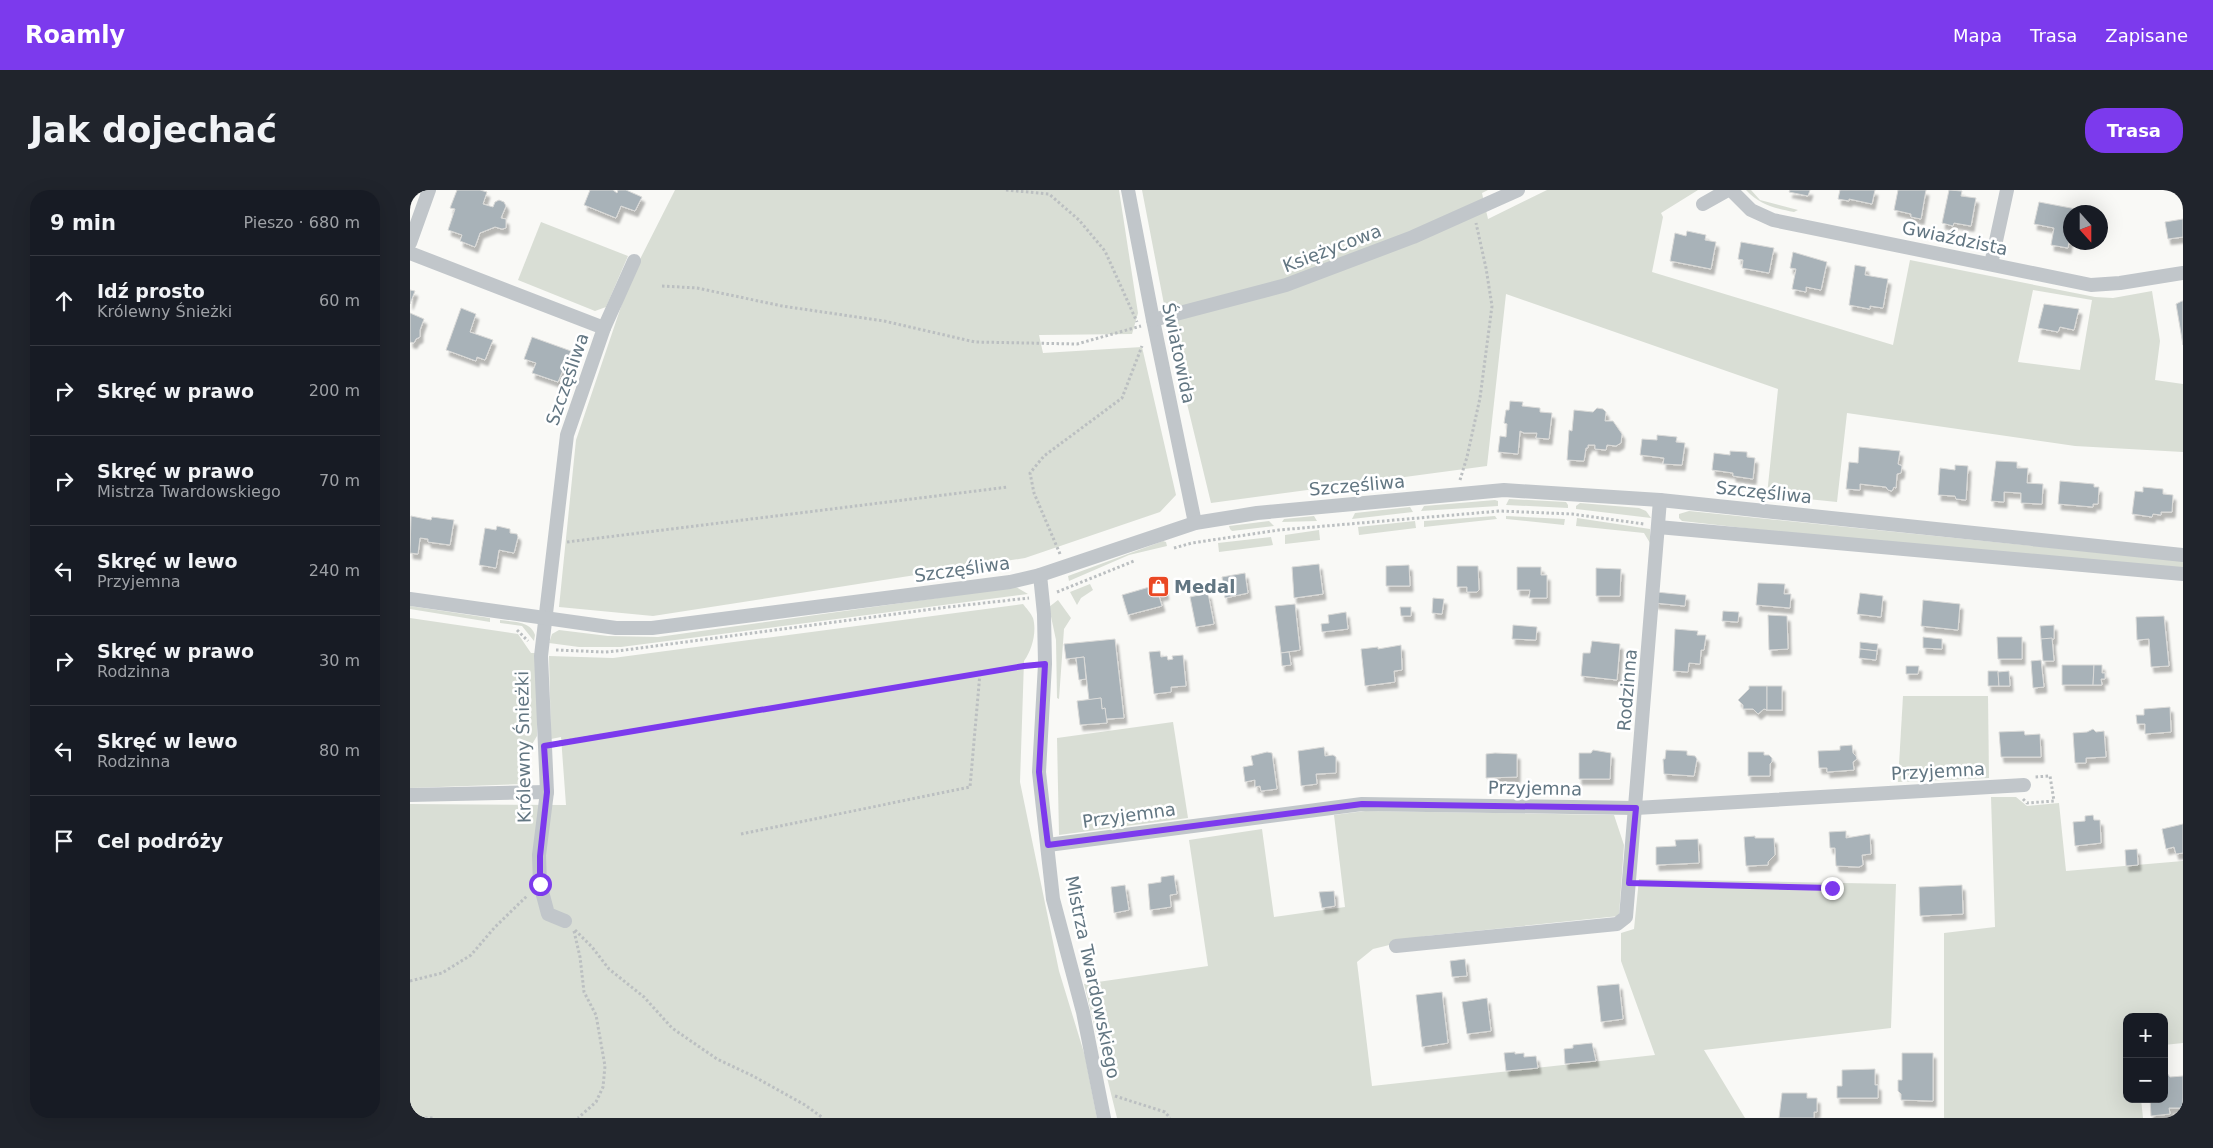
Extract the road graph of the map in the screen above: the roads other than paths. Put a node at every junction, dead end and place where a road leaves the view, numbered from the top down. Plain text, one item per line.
1 (429, 190) edge
2 (1128, 190) edge
3 (1518, 190) edge
4 (1729, 190) edge
5 (2007, 190) edge
6 (1703, 204) dead end
7 (410, 243) edge
8 (410, 253) edge
9 (634, 260) dead end
10 (1991, 264) junction
11 (2183, 273) edge
12 (1152, 320) junction
13 (604, 328) junction
14 (1660, 500) junction
15 (1196, 523) junction
16 (1658, 527) junction
17 (2183, 555) edge
18 (2183, 574) edge
19 (1040, 575) junction
20 (410, 599) edge
21 (545, 619) junction
22 (2025, 787) road end
23 (547, 792) junction
24 (410, 795) edge
25 (1636, 808) junction
26 (1048, 845) junction
27 (570, 926) road end
28 (1396, 946) dead end
29 (1104, 1118) edge

1 - 7 street
2 - 12 street, Światowida
3 - 12 street, Księżycowa
4 - 6 street
4 - 10 street, Gwiaździsta
5 - 10 street
8 - 13 street, Szczęśliwa
9 - 13 street
10 - 11 street, Gwiaździsta
12 - 15 street, Światowida
13 - 21 street, Szczęśliwa
14 - 15 street, Szczęśliwa
14 - 16 street, Rodzinna
14 - 17 street, Szczęśliwa
15 - 19 street, Szczęśliwa
16 - 18 street
16 - 25 street, Rodzinna
19 - 21 street, Szczęśliwa
19 - 26 street, Mistrza Twardowskiego
20 - 21 street, Szczęśliwa
21 - 23 street, Królewny Śnieżki
22 - 25 street, Przyjemna
23 - 24 street
23 - 27 street, Królewny Śnieżki
25 - 26 street, Przyjemna
25 - 28 street, Rodzinna
26 - 29 street, Mistrza Twardowskiego

